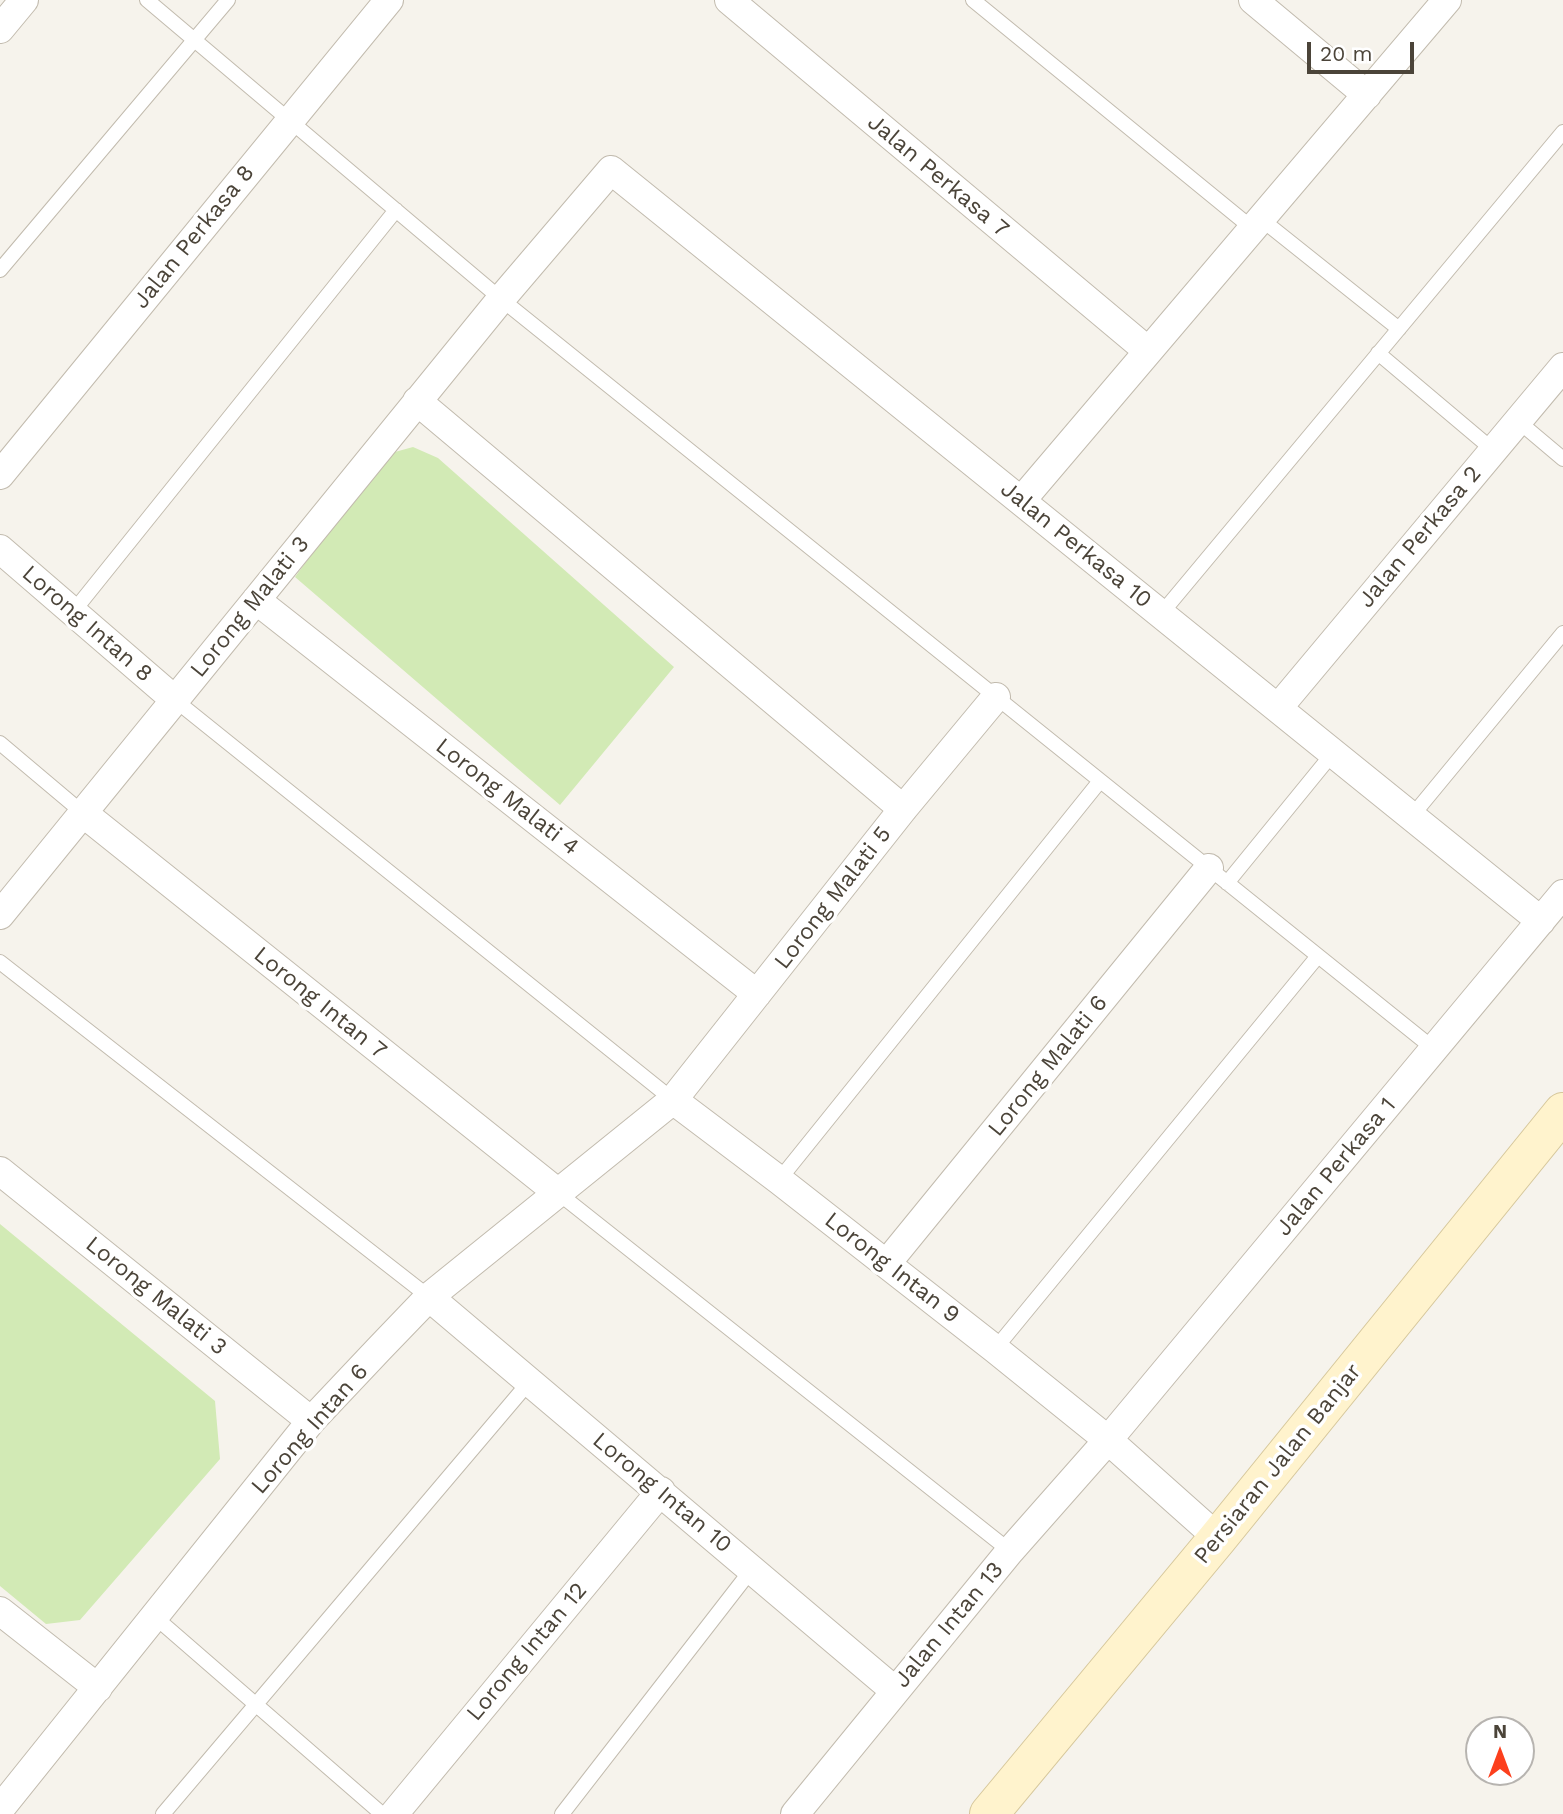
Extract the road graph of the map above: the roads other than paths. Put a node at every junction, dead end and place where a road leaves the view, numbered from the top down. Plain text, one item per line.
1 (24, 0) edge
2 (147, 0) edge
3 (228, 0) edge
4 (389, 0) edge
5 (973, 0) edge
6 (1253, 0) edge
7 (1447, 0) edge
8 (743, 4) edge
9 (0, 29) edge
10 (195, 41) junction
11 (1367, 94) junction
12 (290, 120) junction
13 (1563, 132) edge
14 (611, 170) joint
15 (396, 210) junction
16 (1257, 224) junction
17 (0, 270) edge
18 (501, 299) junction
19 (1399, 329) junction
20 (1148, 352) junction
21 (1378, 353) junction
22 (1563, 367) edge
23 (418, 401) junction
24 (1518, 421) junction
25 (1493, 450) junction
26 (1563, 459) edge
27 (0, 475) edge
28 (1021, 501) junction
29 (0, 549) edge
30 (256, 600) junction
31 (73, 612) junction
32 (1161, 614) junction
33 (1563, 633) edge
34 (996, 697) junction
35 (175, 700) junction
36 (1278, 708) junction
37 (0, 743) edge
38 (1333, 753) junction
39 (1100, 781) junction
40 (903, 810) junction
41 (83, 813) junction
42 (1412, 816) junction
43 (1218, 876) junction
44 (1563, 894) edge
45 (0, 915) edge
46 (1541, 921) junction
47 (1318, 956) junction
48 (0, 962) edge
49 (757, 994) junction
50 (1434, 1049) junction
51 (673, 1101) junction
52 (1563, 1112) edge
53 (0, 1171) edge
54 (779, 1180) junction
55 (557, 1192) junction
56 (887, 1263) junction
57 (429, 1297) junction
58 (995, 1349) junction
59 (530, 1381) junction
60 (311, 1422) junction
61 (1108, 1440) junction
62 (661, 1491) junction
63 (1218, 1538) junction
64 (1010, 1551) junction
65 (752, 1569) junction
66 (0, 1611) edge
67 (155, 1617) junction
68 (98, 1688) junction
69 (894, 1690) junction
70 (256, 1705) junction
71 (0, 1809) edge
72 (163, 1814) edge
73 (382, 1814) edge
74 (394, 1814) edge
75 (562, 1814) edge
76 (795, 1814) edge
77 (989, 1814) edge

1 - 9 street
2 - 10 lane
3 - 10 lane
4 - 12 street, Jalan Perkasa 8
5 - 16 lane
6 - 11 street
7 - 11 street
8 - 20 street, Jalan Perkasa 7
10 - 12 lane
10 - 17 lane
11 - 16 street
12 - 15 lane
12 - 27 street, Jalan Perkasa 8
13 - 19 lane
14 - 18 street, Lorong Malati 3
14 - 28 street, Jalan Perkasa 10
15 - 18 lane
15 - 31 lane
16 - 19 lane
16 - 20 street
18 - 23 street, Lorong Malati 3
18 - 34 lane
19 - 21 lane
20 - 28 street
21 - 25 lane
21 - 32 lane
22 - 24 street, Jalan Perkasa 2
23 - 30 street, Lorong Malati 3
23 - 40 street
24 - 25 street, Jalan Perkasa 2
24 - 26 lane
25 - 36 street, Jalan Perkasa 2
28 - 32 street, Jalan Perkasa 10
29 - 31 street, Lorong Intan 8
30 - 35 street, Lorong Malati 3
30 - 49 street, Lorong Malati 4
31 - 35 street, Lorong Intan 8
32 - 36 street, Jalan Perkasa 10
33 - 42 lane
34 - 39 lane
34 - 40 street, Lorong Malati 5
35 - 41 street, Lorong Malati 3
35 - 51 lane
36 - 38 street, Jalan Perkasa 10
37 - 41 lane
38 - 42 street, Jalan Perkasa 10
38 - 43 lane
39 - 43 lane
39 - 54 lane
40 - 49 street, Lorong Malati 5
41 - 45 street, Lorong Malati 3
41 - 55 street, Lorong Intan 7
42 - 46 street, Jalan Perkasa 10
43 - 47 lane
43 - 56 street, Lorong Malati 6
44 - 46 street, Jalan Perkasa 1
46 - 50 street, Jalan Perkasa 1
47 - 50 lane
47 - 58 lane
48 - 57 lane
49 - 51 street, Lorong Malati 5
50 - 61 street, Jalan Perkasa 1
51 - 54 street, Lorong Intan 9
51 - 55 street, Lorong Intan 6
52 - 63 street, Persiaran Jalan Banjar
53 - 60 street, Lorong Malati 3
54 - 56 street, Lorong Intan 9
55 - 57 street, Lorong Intan 6
55 - 64 lane
56 - 58 street, Lorong Intan 9
57 - 59 street, Lorong Intan 10
57 - 60 street, Lorong Intan 6
58 - 61 street, Lorong Intan 9
59 - 62 street, Lorong Intan 10
59 - 70 lane
60 - 67 street, Lorong Intan 6
61 - 63 street, Lorong Intan 9
61 - 64 street, Jalan Intan 13
62 - 65 street, Lorong Intan 10
62 - 74 street, Lorong Intan 12
63 - 77 street, Persiaran Jalan Banjar
64 - 69 street, Jalan Intan 13
65 - 69 street, Lorong Intan 10
65 - 75 lane
66 - 68 street
67 - 68 street, Lorong Intan 6
67 - 70 lane
68 - 71 street, Lorong Intan 6
69 - 76 street, Jalan Intan 13
70 - 72 lane
70 - 73 lane

